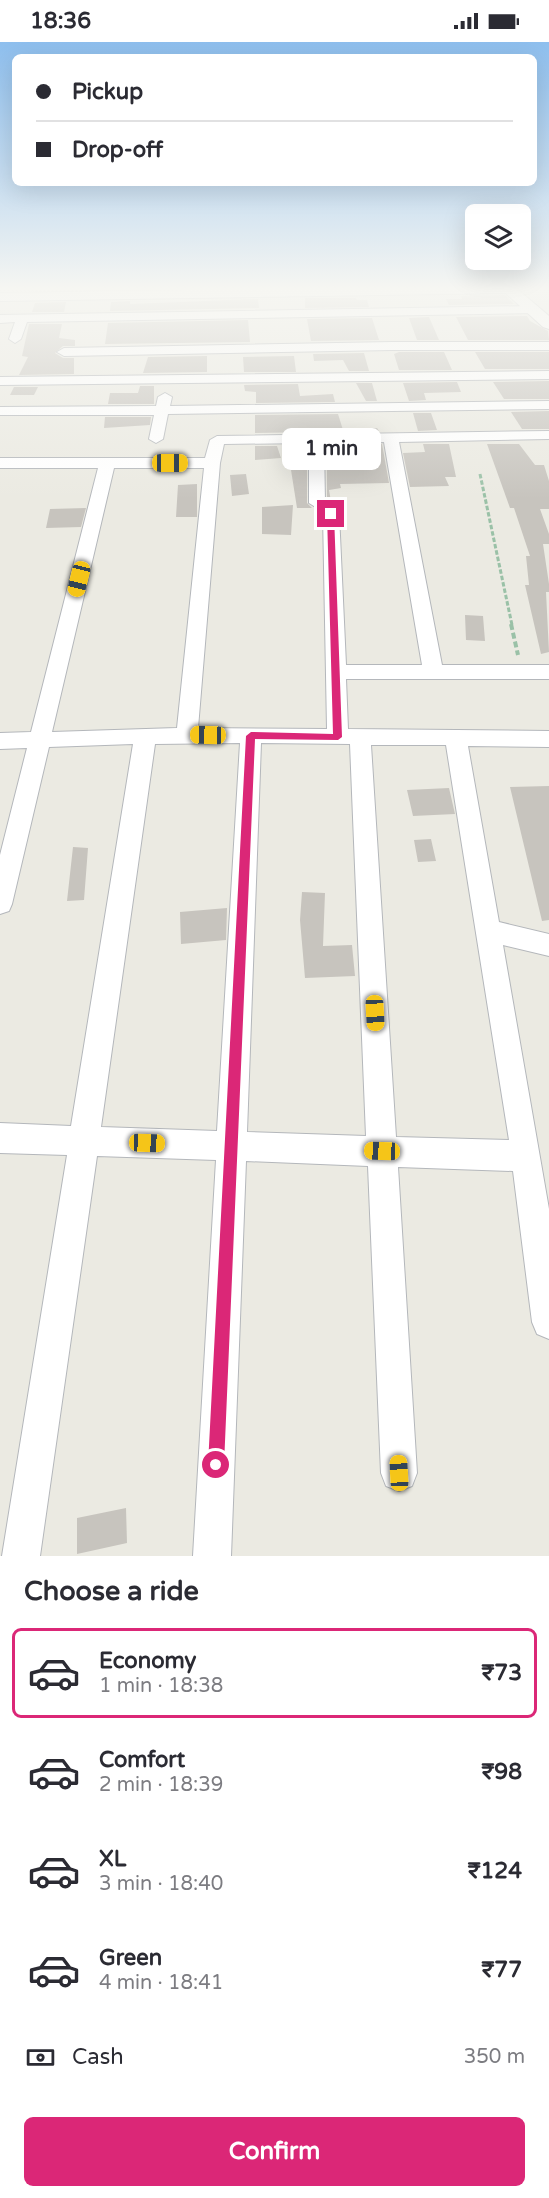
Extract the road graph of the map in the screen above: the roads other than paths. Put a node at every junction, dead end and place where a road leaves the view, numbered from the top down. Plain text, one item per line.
1 (395, 358) edge
2 (400, 375) junction
3 (549, 375) edge
4 (170, 378) junction
5 (0, 381) edge
6 (549, 405) edge
7 (408, 406) junction
8 (162, 410) junction
9 (0, 411) edge
10 (549, 435) edge
11 (409, 437) junction
12 (391, 438) junction
13 (316, 439) junction
14 (156, 440) dead end
15 (107, 463) junction
16 (212, 463) junction
17 (1, 466) edge
18 (432, 671) junction
19 (336, 672) junction
20 (549, 672) edge
21 (187, 735) junction
22 (145, 736) junction
23 (251, 736) junction
24 (349, 737) junction
25 (456, 739) junction
26 (549, 740) edge
27 (0, 741) edge
28 (40, 741) junction
29 (0, 904) edge
30 (487, 930) junction
31 (549, 945) edge
32 (0, 1138) edge
33 (83, 1140) junction
34 (231, 1146) junction
35 (382, 1151) junction
36 (526, 1156) junction
37 (549, 1322) edge
38 (399, 1473) dead end
39 (21, 1556) edge
40 (212, 1556) edge

1 - 2 street
2 - 3 street
2 - 4 street
2 - 7 street
4 - 5 street
4 - 8 street
6 - 7 street
7 - 8 street
7 - 11 street
8 - 9 street
8 - 14 street
10 - 11 street
11 - 12 street
12 - 13 street
12 - 18 street
13 - 16 street
13 - 19 street
15 - 16 street
15 - 17 street
15 - 28 street
16 - 21 street
18 - 19 street
18 - 20 street
19 - 24 street
21 - 22 street
21 - 23 street
22 - 28 street
22 - 33 street
23 - 24 street
23 - 34 street
24 - 25 street
24 - 35 street
25 - 26 street
25 - 30 street
27 - 28 street
28 - 29 street
30 - 31 street
30 - 36 street
32 - 33 street
33 - 34 street
33 - 39 street
34 - 35 street
34 - 40 street
35 - 36 street
35 - 38 street
36 - 37 street

